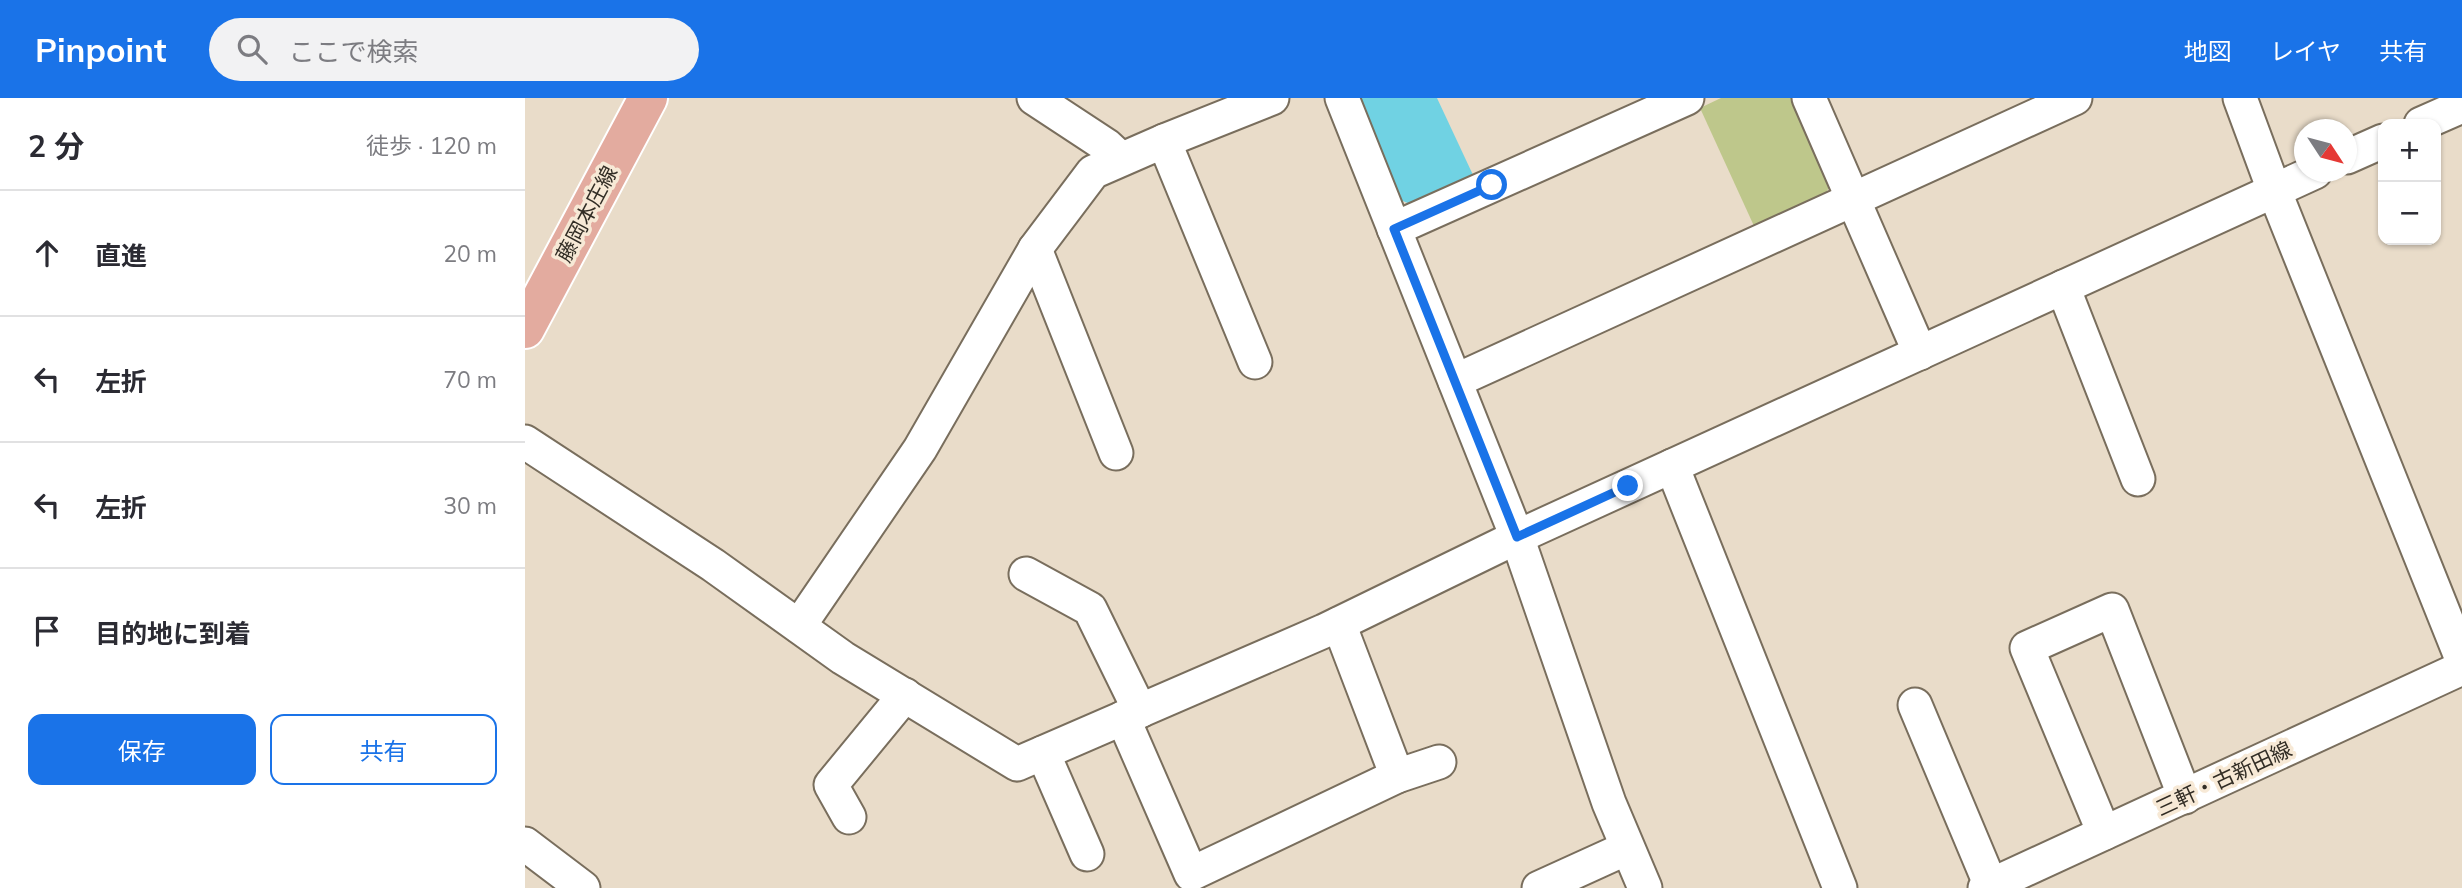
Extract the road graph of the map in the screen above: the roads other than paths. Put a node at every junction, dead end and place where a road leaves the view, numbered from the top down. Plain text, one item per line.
1 (1034, 98) edge
2 (1272, 98) edge
3 (1342, 98) edge
4 (1687, 98) edge
5 (1809, 98) edge
6 (2075, 98) edge
7 (2239, 98) edge
8 (643, 100) edge
9 (2462, 106) edge
10 (1072, 108) edge
11 (2432, 119) edge
12 (1164, 141) junction
13 (2378, 143) edge
14 (2357, 153) edge
15 (1121, 159) junction
16 (2294, 181) edge
17 (2274, 190) junction
18 (1854, 199) junction
19 (1394, 229) junction
20 (1035, 249) junction
21 (2063, 286) junction
22 (525, 330) edge
23 (1920, 352) junction
24 (1255, 362) dead end
25 (1455, 381) junction
26 (525, 442) edge
27 (1116, 453) dead end
28 (1672, 466) junction
29 (2138, 479) dead end
30 (1517, 537) junction
31 (1026, 574) dead end
32 (1339, 624) junction
33 (799, 626) junction
34 (2462, 659) edge
35 (2462, 668) edge
36 (905, 695) junction
37 (1915, 705) dead end
38 (1132, 714) junction
39 (1043, 753) junction
40 (1439, 762) dead end
41 (1397, 776) junction
42 (2185, 797) junction
43 (849, 817) dead end
44 (2103, 833) junction
45 (525, 844) edge
46 (1627, 848) junction
47 (1087, 854) dead end
48 (1988, 887) edge
49 (583, 888) edge
50 (1539, 888) edge
51 (1645, 888) edge
52 (1840, 888) edge

1 - 10 street
2 - 12 street
3 - 19 street
4 - 19 street
5 - 18 street
6 - 18 street
7 - 17 street
8 - 22 main road, 藤岡本庄線
9 - 11 street
10 - 15 street
12 - 15 street
12 - 24 street
13 - 14 street
15 - 20 street
16 - 17 street
17 - 21 street
17 - 34 street
18 - 23 street
18 - 25 street
19 - 25 street
20 - 27 street
20 - 33 street
21 - 23 street
21 - 29 street
23 - 28 street
25 - 30 street
26 - 33 street
28 - 30 street
28 - 52 street
30 - 32 street
30 - 46 street
31 - 38 street
32 - 38 street
32 - 41 street
33 - 36 street
35 - 42 street, 三軒・古新田線
36 - 39 street
36 - 43 street
37 - 48 street
38 - 39 street
38 - 41 street
39 - 47 street
40 - 41 street
42 - 44 street, 三軒・古新田線
42 - 44 street
44 - 48 street, 三軒・古新田線
45 - 49 street
46 - 50 street
46 - 51 street

